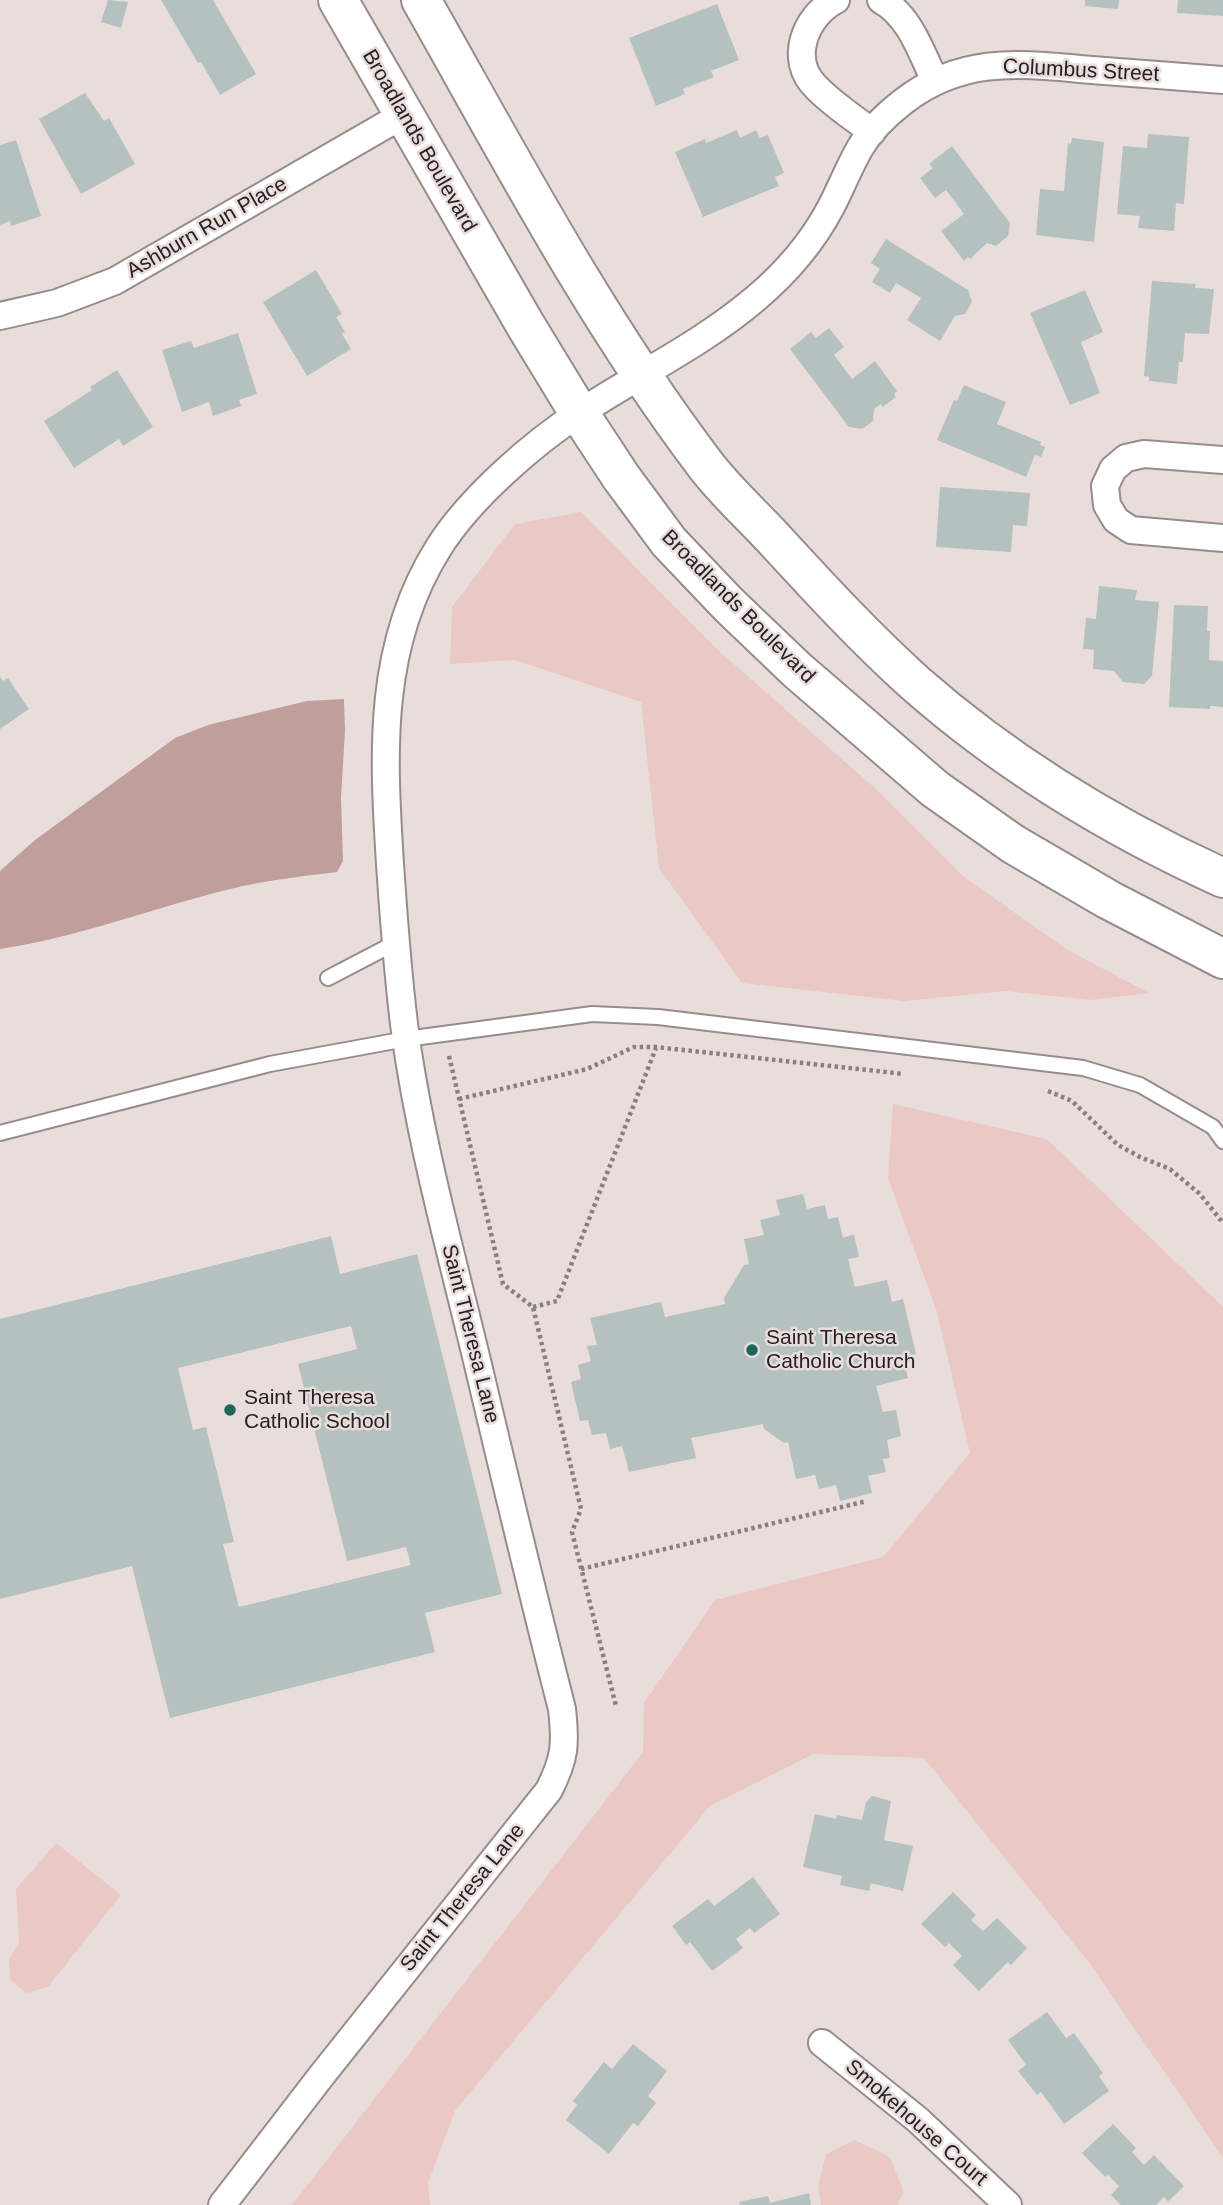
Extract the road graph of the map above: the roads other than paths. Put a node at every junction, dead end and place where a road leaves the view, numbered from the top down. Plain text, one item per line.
1 (338, 0) edge
2 (421, 0) edge
3 (836, 0) edge
4 (881, 0) edge
5 (1223, 80) edge
6 (935, 81) junction
7 (403, 115) junction
8 (872, 132) junction
9 (0, 316) edge
10 (642, 376) junction
11 (579, 413) junction
12 (1223, 460) edge
13 (1223, 538) edge
14 (1223, 878) edge
15 (395, 943) junction
16 (1223, 960) edge
17 (328, 978) dead end
18 (406, 1039) junction
19 (0, 1133) edge
20 (1223, 1141) edge
21 (822, 2043) dead end
22 (222, 2205) edge
23 (1008, 2205) edge

1 - 7 main road, Broadlands Boulevard
2 - 10 main road
3 - 8 street
4 - 6 street
5 - 6 street, Columbus Street
6 - 8 street, Columbus Street
7 - 9 street, Ashburn Run Place
7 - 11 main road, Broadlands Boulevard
8 - 10 street, Columbus Street
10 - 11 street, Columbus Street
10 - 14 main road
11 - 15 street, Saint Theresa Lane
11 - 16 main road, Broadlands Boulevard
12 - 13 street
15 - 17 lane
15 - 18 street, Saint Theresa Lane
18 - 19 lane
18 - 20 lane
18 - 22 street, Saint Theresa Lane
21 - 23 street, Smokehouse Court

